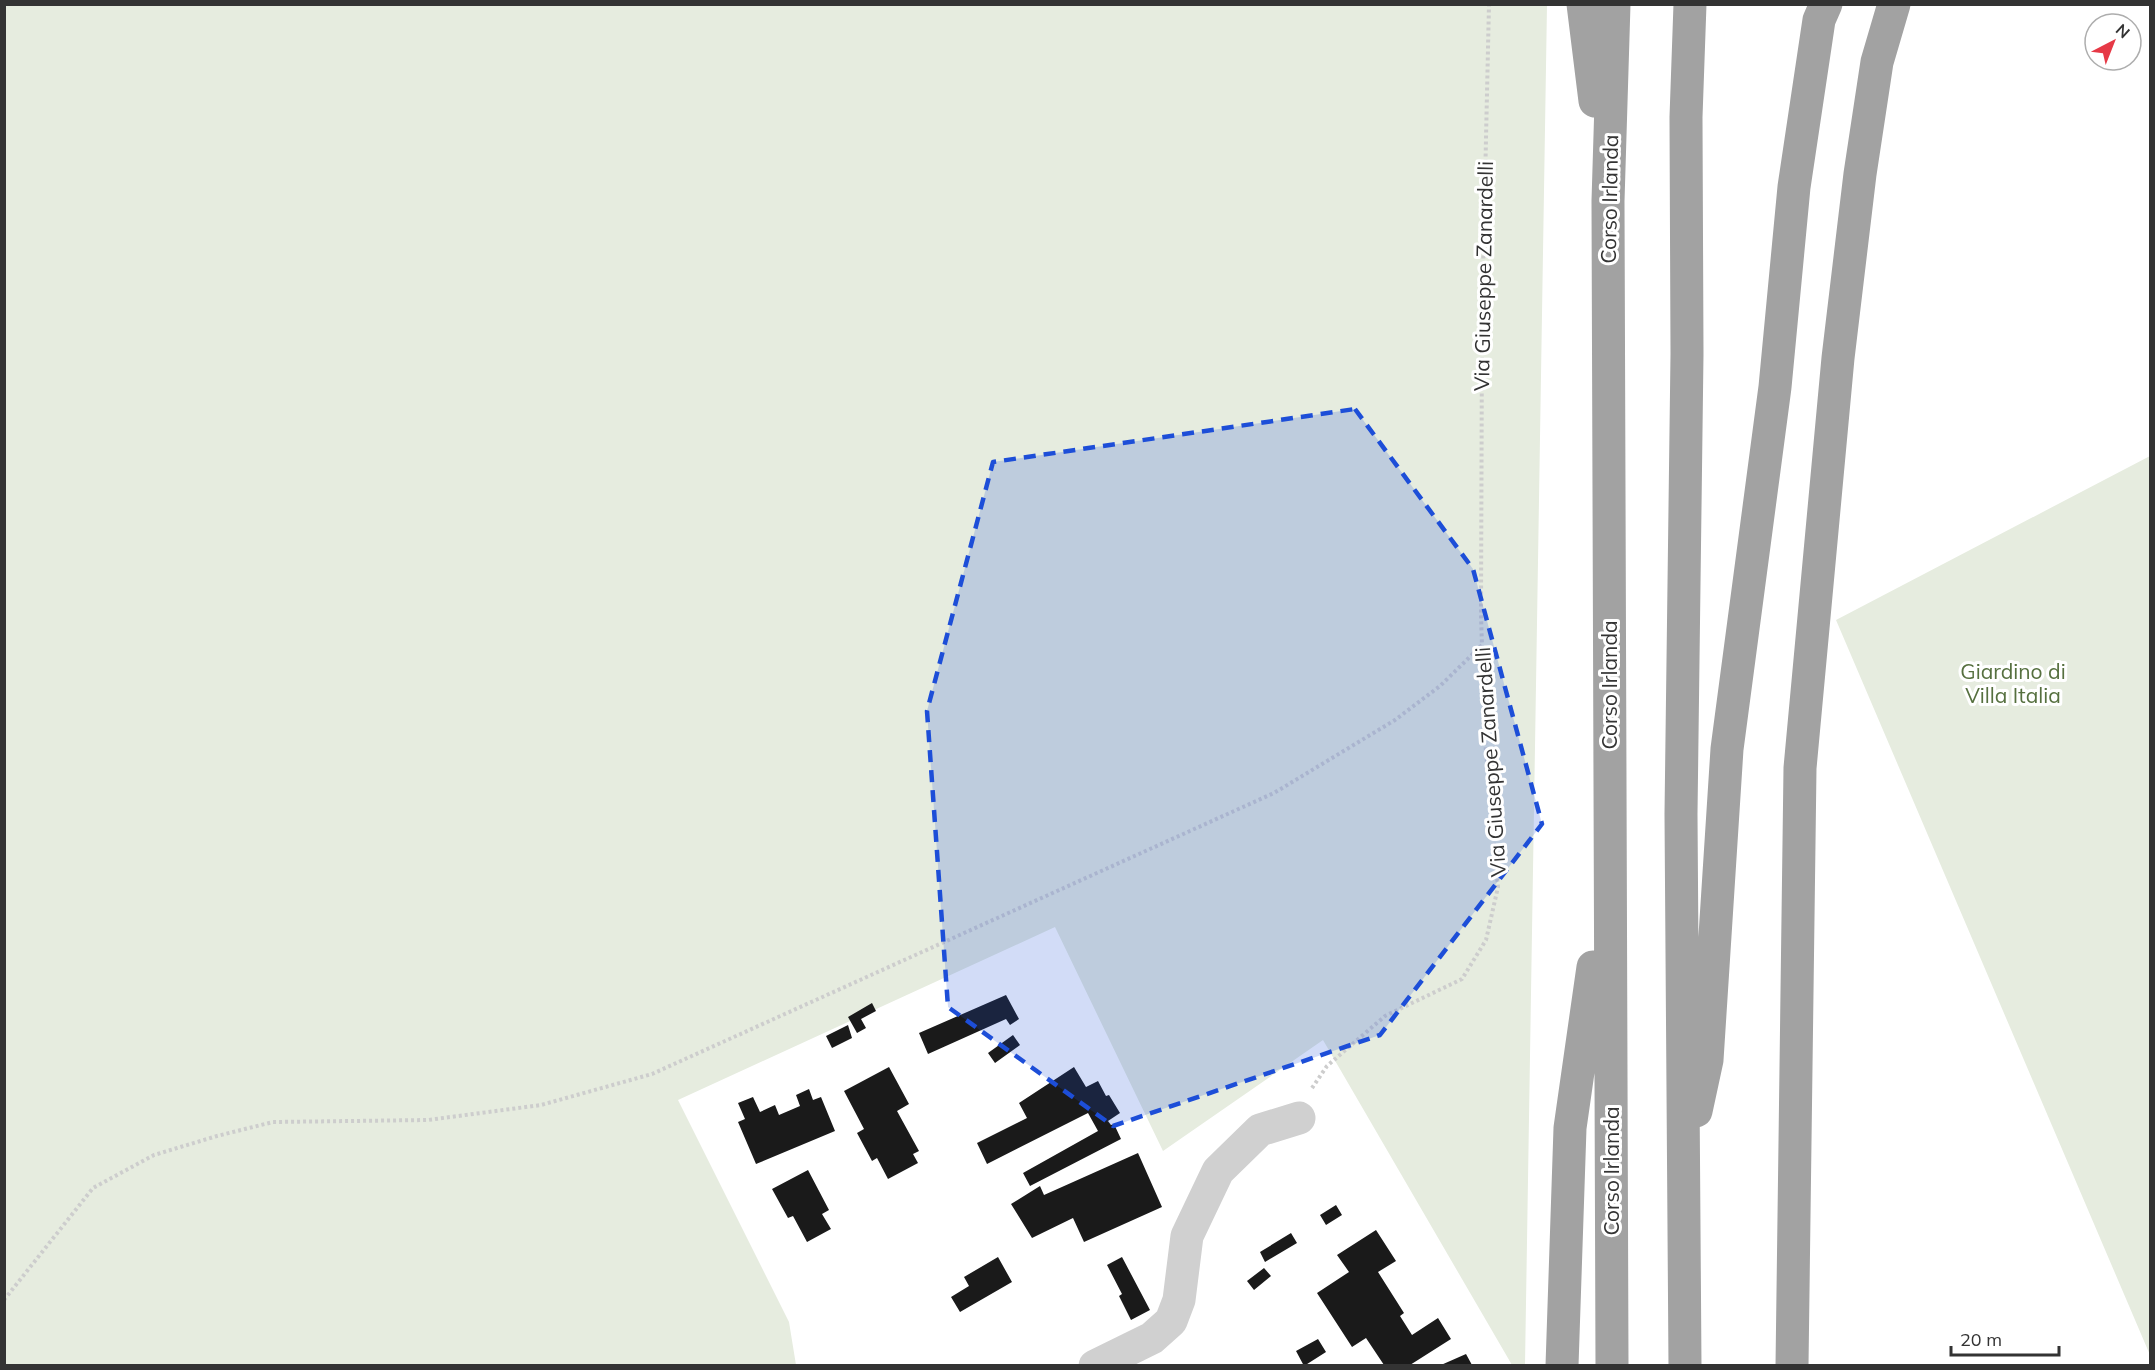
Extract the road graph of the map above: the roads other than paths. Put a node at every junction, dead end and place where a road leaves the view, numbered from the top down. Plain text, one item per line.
1 (1583, 4) edge
2 (1614, 4) edge
3 (1690, 4) edge
4 (1826, 4) edge
5 (1894, 4) edge
6 (1608, 201) junction
7 (1609, 852) junction
8 (1299, 1118) road end
9 (1683, 1175) junction
10 (1095, 1365) edge
11 (1562, 1365) edge
12 (1612, 1365) edge
13 (1684, 1365) edge
14 (1792, 1365) edge

1 - 6 highway
2 - 6 highway, Corso Irlanda
3 - 9 highway
4 - 9 highway
5 - 14 highway
6 - 7 highway, Corso Irlanda
7 - 11 highway
7 - 12 highway, Corso Irlanda
8 - 10 street
9 - 13 highway

